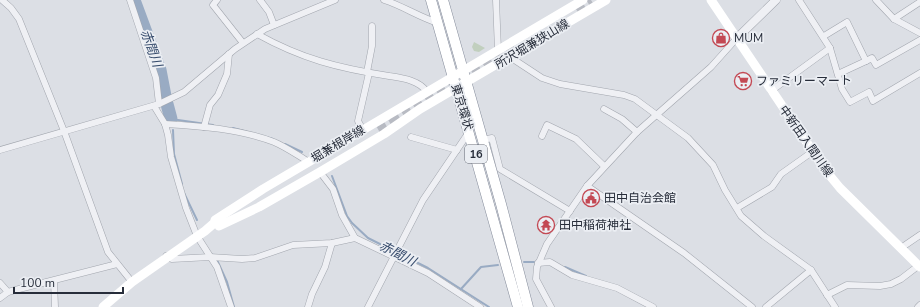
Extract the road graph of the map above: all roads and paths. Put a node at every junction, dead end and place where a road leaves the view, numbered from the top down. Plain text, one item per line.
1 (2, 0) edge
2 (130, 0) edge
3 (217, 0) edge
4 (260, 0) edge
5 (335, 0) edge
6 (384, 0) edge
7 (431, 0) edge
8 (443, 0) edge
9 (496, 0) edge
10 (583, 0) tunnel mouth
11 (606, 0) edge
12 (711, 0) edge
13 (776, 0) edge
14 (799, 0) edge
15 (876, 0) edge
16 (920, 2) edge
17 (400, 3) edge
18 (894, 19) junction
19 (438, 23) junction
20 (274, 25) junction
21 (372, 26) dead end
22 (920, 33) edge
23 (257, 34) junction
24 (824, 36) junction
25 (738, 38) junction
26 (920, 40) edge
27 (243, 43) junction
28 (830, 48) junction
29 (498, 50) junction
30 (229, 54) junction
31 (510, 57) junction
32 (866, 61) junction
33 (463, 70) junction
34 (368, 73) junction
35 (920, 73) edge
36 (838, 74) junction
37 (453, 76) junction
38 (467, 83) junction
39 (457, 88) junction
40 (771, 91) junction
41 (427, 92) junction
42 (156, 105) junction
43 (604, 109) dead end
44 (656, 115) junction
45 (165, 124) junction
46 (204, 124) junction
47 (378, 129) tunnel mouth
48 (64, 130) junction
49 (363, 130) junction
50 (470, 131) junction
51 (637, 132) junction
52 (542, 136) dead end
53 (411, 137) dead end
54 (482, 140) junction
55 (0, 150) edge
56 (457, 150) junction
57 (812, 152) junction
58 (309, 162) junction
59 (604, 166) junction
60 (320, 172) junction
61 (587, 186) junction
62 (736, 208) junction
63 (570, 211) junction
64 (217, 223) junction
65 (201, 233) junction
66 (920, 235) edge
67 (355, 238) junction
68 (332, 243) junction
69 (901, 248) junction
70 (395, 253) junction
71 (166, 256) junction
72 (214, 257) junction
73 (538, 263) junction
74 (117, 264) junction
75 (919, 266) edge
76 (811, 270) junction
77 (54, 281) junction
78 (132, 282) junction
79 (0, 283) edge
80 (8, 292) junction
81 (827, 295) junction
82 (0, 298) edge
83 (748, 306) edge
84 (55, 307) edge
85 (103, 307) edge
86 (232, 307) edge
87 (308, 307) edge
88 (368, 307) edge
89 (480, 307) edge
90 (518, 307) edge
91 (528, 307) edge
92 (551, 307) edge
93 (653, 307) edge
94 (766, 307) edge
95 (836, 307) edge

1 - 48 street
2 - 42 street
3 - 27 street
4 - 20 street
5 - 20 street
6 - 17 street
7 - 19 highway, 東京環状 / 16
8 - 33 highway, 東京環状 / 16
9 - 29 street
10 - 29 main road, 所沢堀兼狭山線
11 - 31 main road, 所沢堀兼狭山線
12 - 25 main road, 中新田入間川線
13 - 25 street
14 - 24 street
15 - 18 street
16 - 18 street
17 - 19 street
18 - 22 street
19 - 37 highway, 東京環状 / 16
20 - 23 street
21 - 34 street
23 - 27 street
23 - 34 street
24 - 28 street
24 - 32 street
25 - 40 main road, 中新田入間川線
25 - 44 street
26 - 32 street
27 - 30 street
28 - 36 street
28 - 40 street
29 - 33 main road, 所沢堀兼狭山線
30 - 42 street
30 - 46 street
31 - 38 main road, 所沢堀兼狭山線
31 - 44 street
32 - 36 street
33 - 37 main road, 堀兼根岸線
33 - 38 highway, 東京環状 / 16
34 - 41 street
34 - 49 street
35 - 36 street
37 - 39 highway, 東京環状 / 16
37 - 41 main road, 堀兼根岸線
38 - 39 main road, 所沢堀兼狭山線
38 - 54 highway, 東京環状 / 16
39 - 50 highway, 東京環状 / 16
39 - 60 main road, 堀兼根岸線
40 - 57 main road, 中新田入間川線
41 - 49 main road, 堀兼根岸線
42 - 45 street
42 - 48 street
43 - 51 street
44 - 51 street
44 - 62 street
45 - 46 street
45 - 65 street
46 - 58 street
47 - 64 main road, 堀兼根岸線
48 - 55 street
48 - 74 street
49 - 58 main road, 堀兼根岸線
50 - 56 street
50 - 90 highway, 東京環状 / 16
51 - 59 street
52 - 59 street
53 - 56 street
54 - 63 street
54 - 91 highway, 東京環状 / 16
56 - 70 street
57 - 62 street
57 - 69 main road, 中新田入間川線
58 - 64 main road, 堀兼根岸線
59 - 61 street
60 - 64 main road, 堀兼根岸線
60 - 67 street
61 - 63 street
61 - 83 street
62 - 76 street
63 - 73 street
64 - 65 main road, 堀兼根岸線
65 - 71 main road, 堀兼根岸線
65 - 72 street
66 - 69 street
67 - 68 street
67 - 70 street
68 - 72 street
68 - 87 street
69 - 75 main road, 中新田入間川線
70 - 88 street
70 - 89 street
71 - 72 street
71 - 78 main road, 堀兼根岸線
72 - 86 street
73 - 92 street
73 - 93 street
74 - 77 street
74 - 78 street
75 - 81 street
76 - 81 street
76 - 94 street
77 - 80 street
77 - 84 street
78 - 85 main road, 堀兼根岸線
79 - 80 street
80 - 82 street
81 - 95 street

